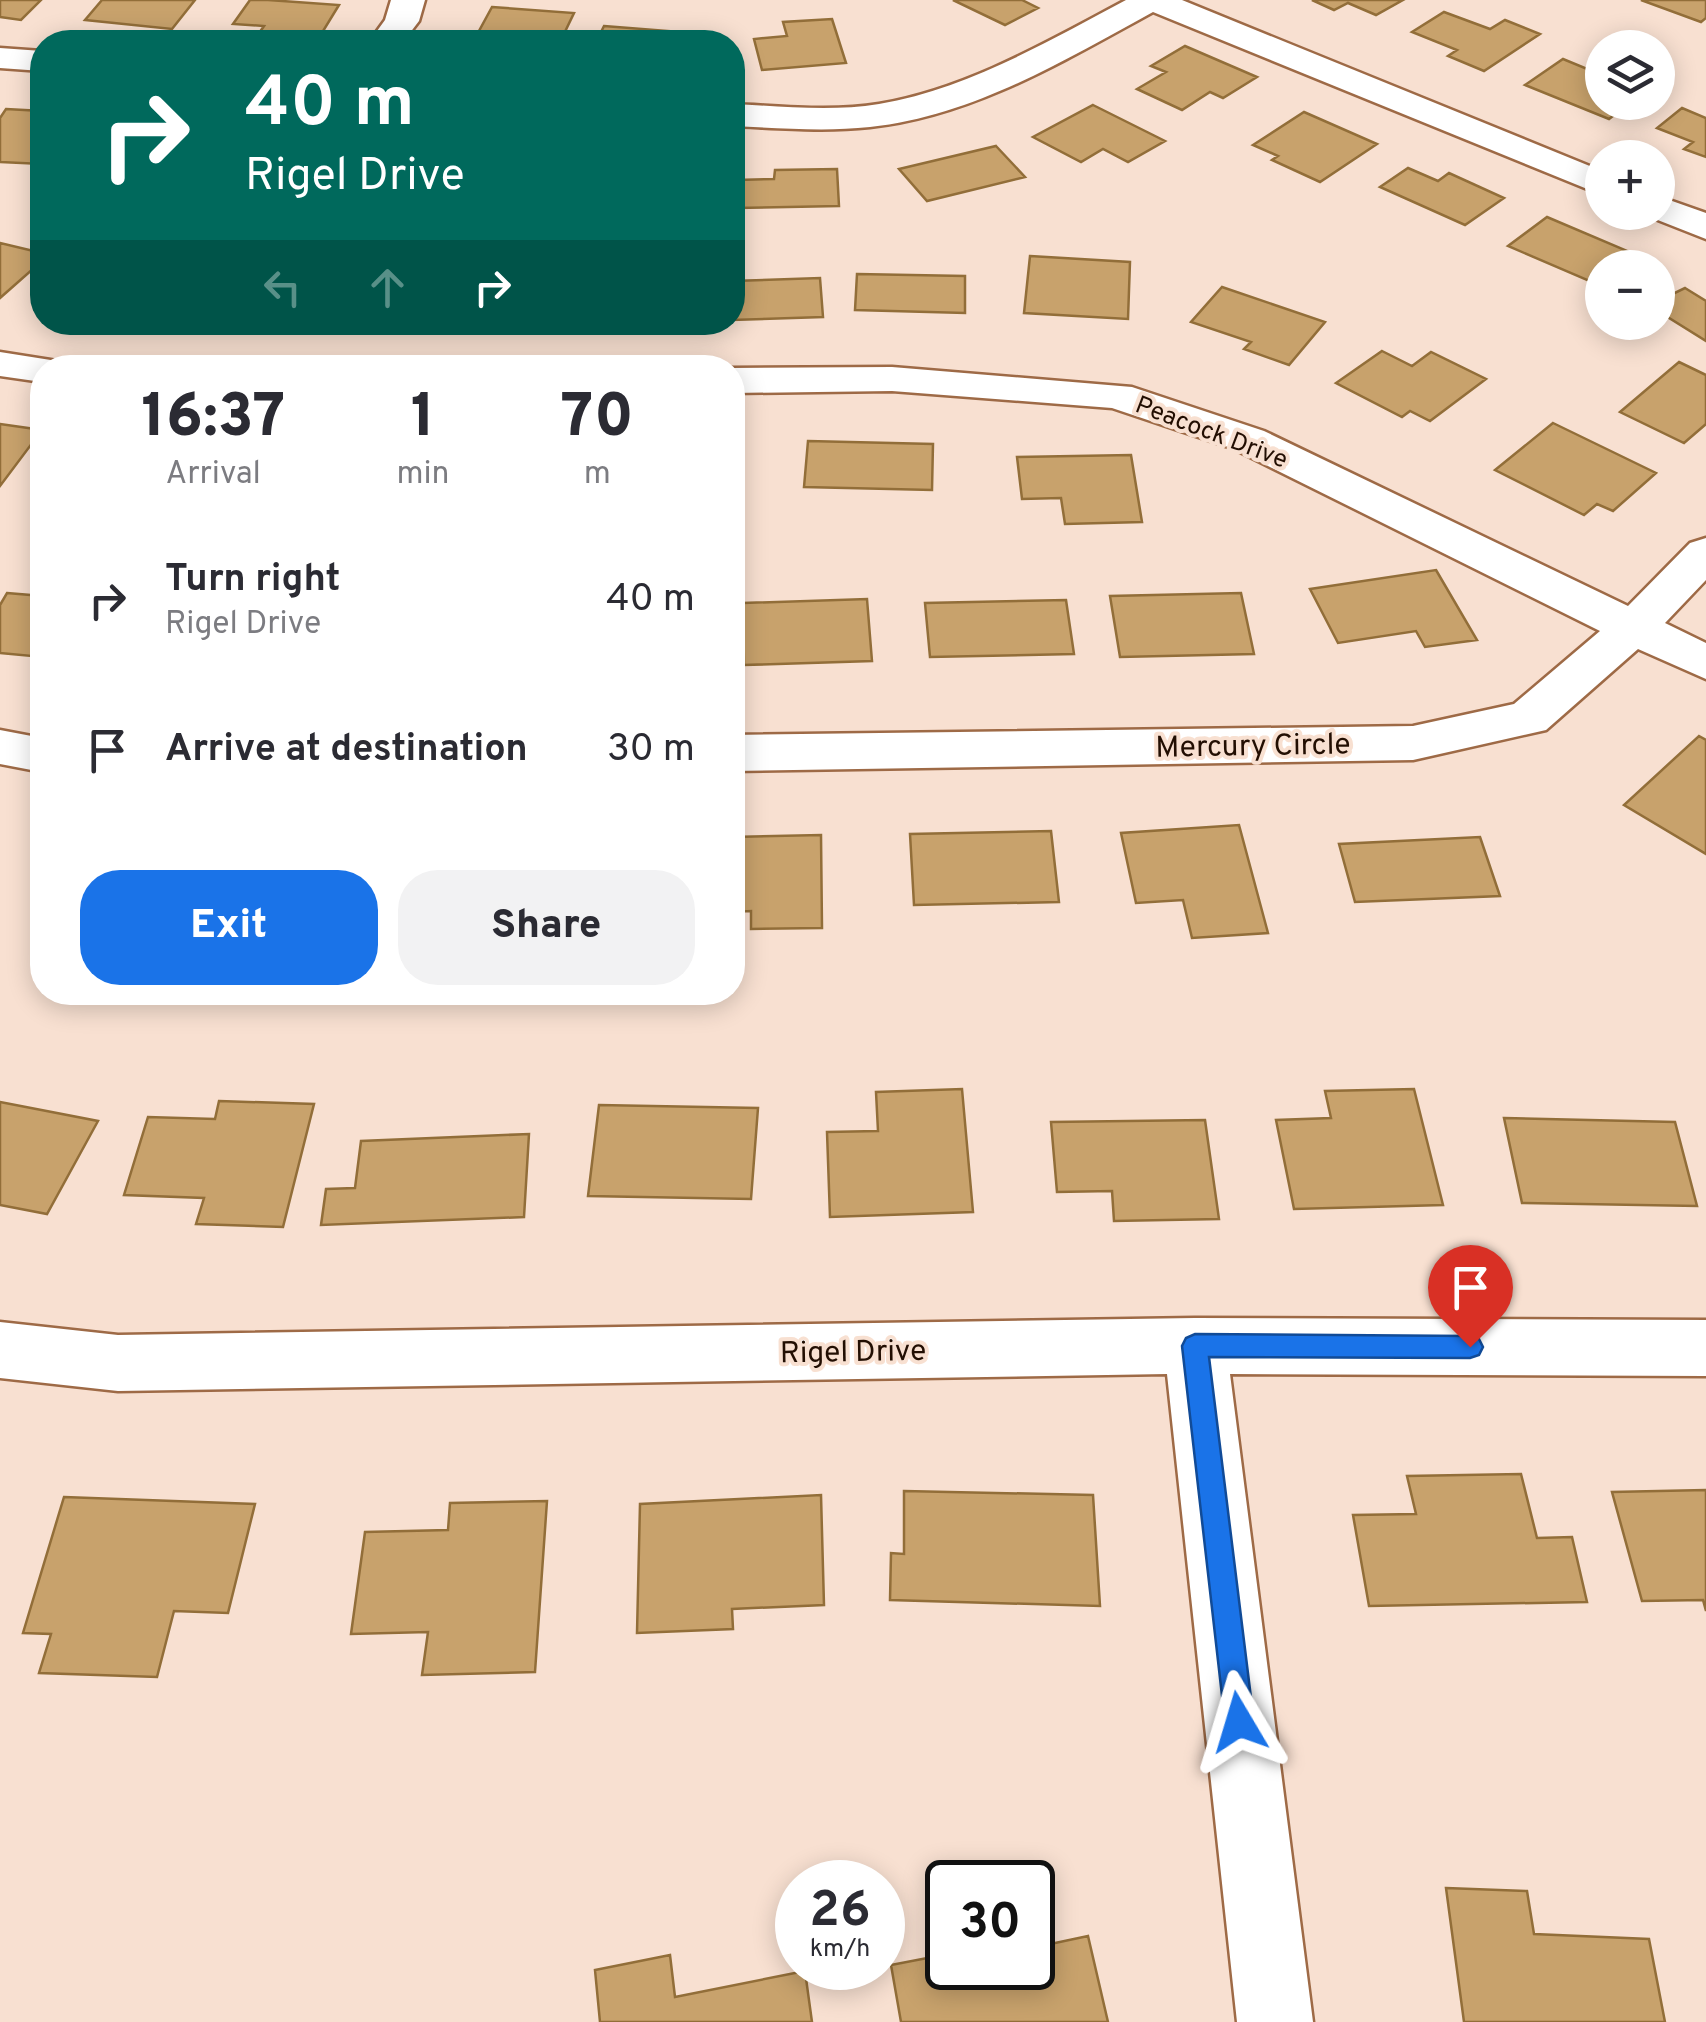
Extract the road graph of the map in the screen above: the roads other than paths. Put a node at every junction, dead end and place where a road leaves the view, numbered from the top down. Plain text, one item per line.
1 (408, 0) edge
2 (1152, 0) edge
3 (395, 30) edge
4 (0, 58) edge
5 (30, 61) edge
6 (745, 116) edge
7 (1585, 177) edge
8 (1675, 214) edge
9 (1706, 227) edge
10 (0, 364) edge
11 (30, 368) edge
12 (745, 382) edge
13 (1706, 554) edge
14 (1634, 626) junction
15 (1706, 664) edge
16 (0, 748) edge
17 (30, 752) edge
18 (745, 753) edge
19 (1195, 1346) junction
20 (1706, 1348) edge
21 (0, 1350) edge
22 (1275, 2022) edge

1 - 3 street
2 - 6 street
2 - 7 street
4 - 5 street
8 - 9 street
10 - 11 street
12 - 14 street, Peacock Drive
13 - 14 street, Mercury Circle
14 - 15 street, Peacock Drive
14 - 18 street, Mercury Circle
16 - 17 street
19 - 20 street, Rigel Drive
19 - 21 street, Rigel Drive
19 - 22 street

